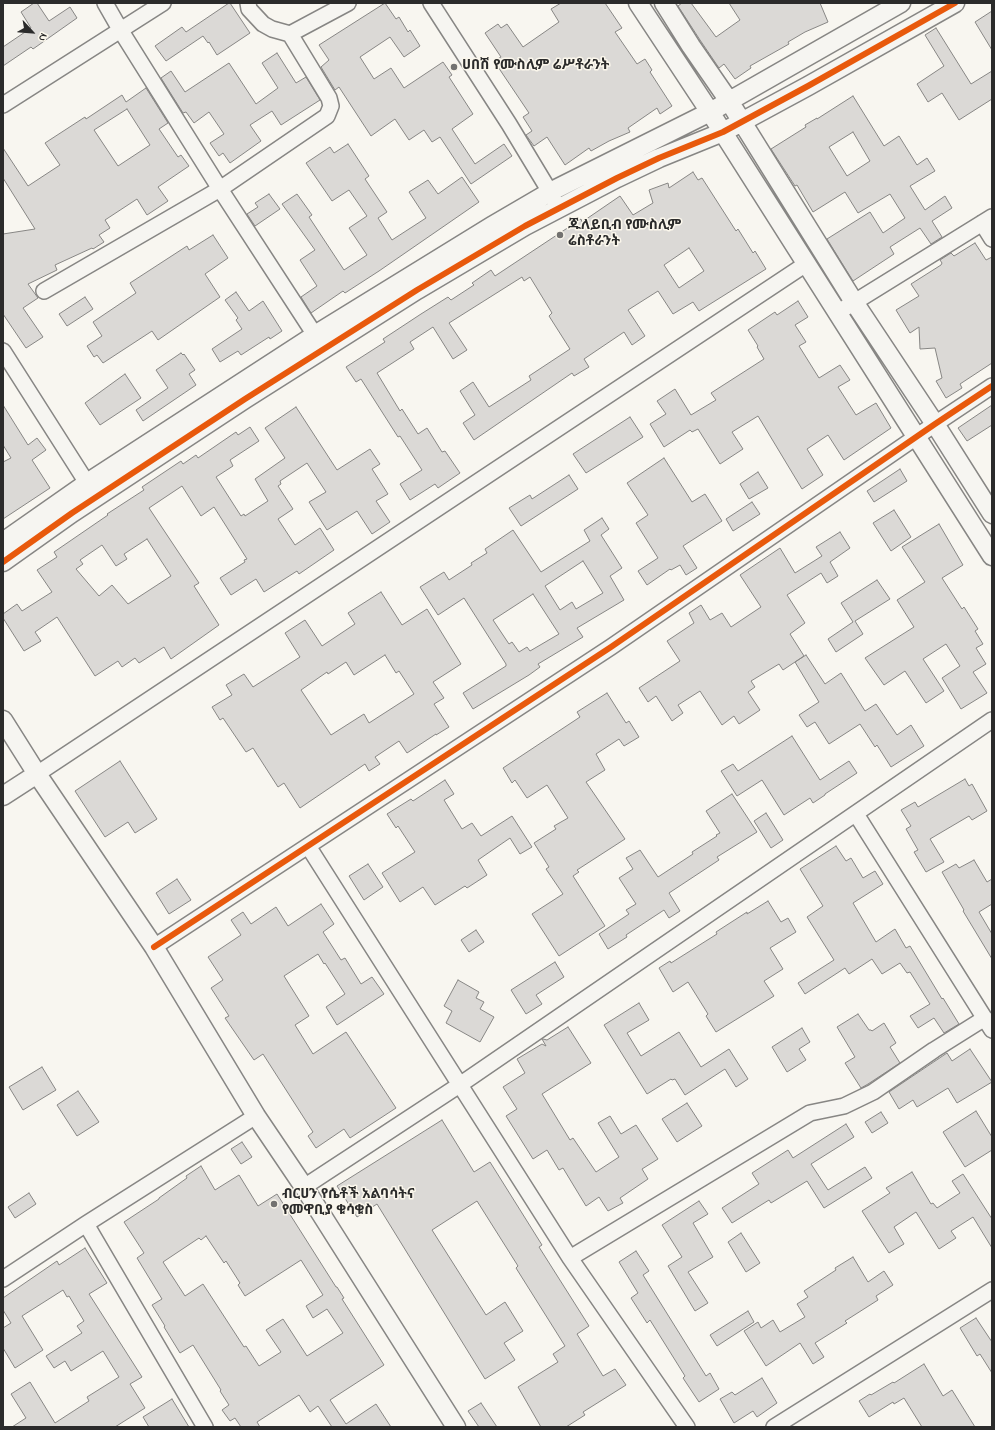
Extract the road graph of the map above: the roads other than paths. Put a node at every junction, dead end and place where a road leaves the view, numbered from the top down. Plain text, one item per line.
1 (105, 3) edge
2 (163, 3) edge
3 (248, 3) edge
4 (348, 3) edge
5 (431, 3) edge
6 (638, 3) edge
7 (664, 3) edge
8 (901, 3) edge
9 (955, 3) edge
10 (121, 31) junction
11 (290, 34) junction
12 (729, 101) junction
13 (3, 105) edge
14 (710, 112) junction
15 (742, 121) junction
16 (723, 132) junction
17 (220, 189) junction
18 (550, 192) junction
19 (558, 208) junction
20 (987, 220) edge
21 (992, 238) edge
22 (806, 264) junction
23 (44, 291) dead end
24 (854, 302) junction
25 (837, 313) junction
26 (315, 334) junction
27 (3, 351) edge
28 (992, 386) edge
29 (936, 424) junction
30 (916, 438) junction
31 (87, 483) junction
32 (992, 514) edge
33 (3, 542) edge
34 (992, 556) edge
35 (3, 562) edge
36 (3, 720) edge
37 (992, 720) edge
38 (37, 774) junction
39 (3, 796) edge
40 (856, 814) junction
41 (308, 846) junction
42 (154, 947) junction
43 (988, 1024) edge
44 (461, 1084) junction
45 (256, 1116) junction
46 (304, 1187) junction
47 (86, 1224) junction
48 (570, 1258) junction
49 (3, 1279) edge
50 (992, 1290) edge
51 (205, 1427) edge
52 (456, 1427) edge
53 (687, 1427) edge
54 (774, 1427) edge

1 - 10 street
2 - 10 street
3 - 11 street
4 - 11 street
5 - 18 street
6 - 14 street
7 - 12 street
8 - 12 street
9 - 15 street
10 - 13 street
10 - 17 street
11 - 17 street
12 - 14 street
12 - 15 street
14 - 16 street
14 - 18 street
15 - 16 street
15 - 24 street
16 - 19 street
16 - 22 street
17 - 23 street
17 - 26 street
18 - 19 street
18 - 26 street
19 - 35 street
20 - 21 street
20 - 24 street
22 - 25 street
22 - 38 street
24 - 25 street
24 - 29 street
25 - 30 street
26 - 31 street
27 - 31 street
28 - 29 street
29 - 30 street
29 - 32 street
30 - 34 street
30 - 41 street
31 - 33 street
36 - 38 street
37 - 40 street
38 - 39 street
38 - 42 street
40 - 43 street
40 - 44 street
41 - 42 street
41 - 44 street
42 - 45 street
43 - 48 street
44 - 46 street
44 - 48 street
45 - 46 street
45 - 47 street
46 - 52 street
47 - 49 street
47 - 51 street
48 - 53 street
50 - 54 street

